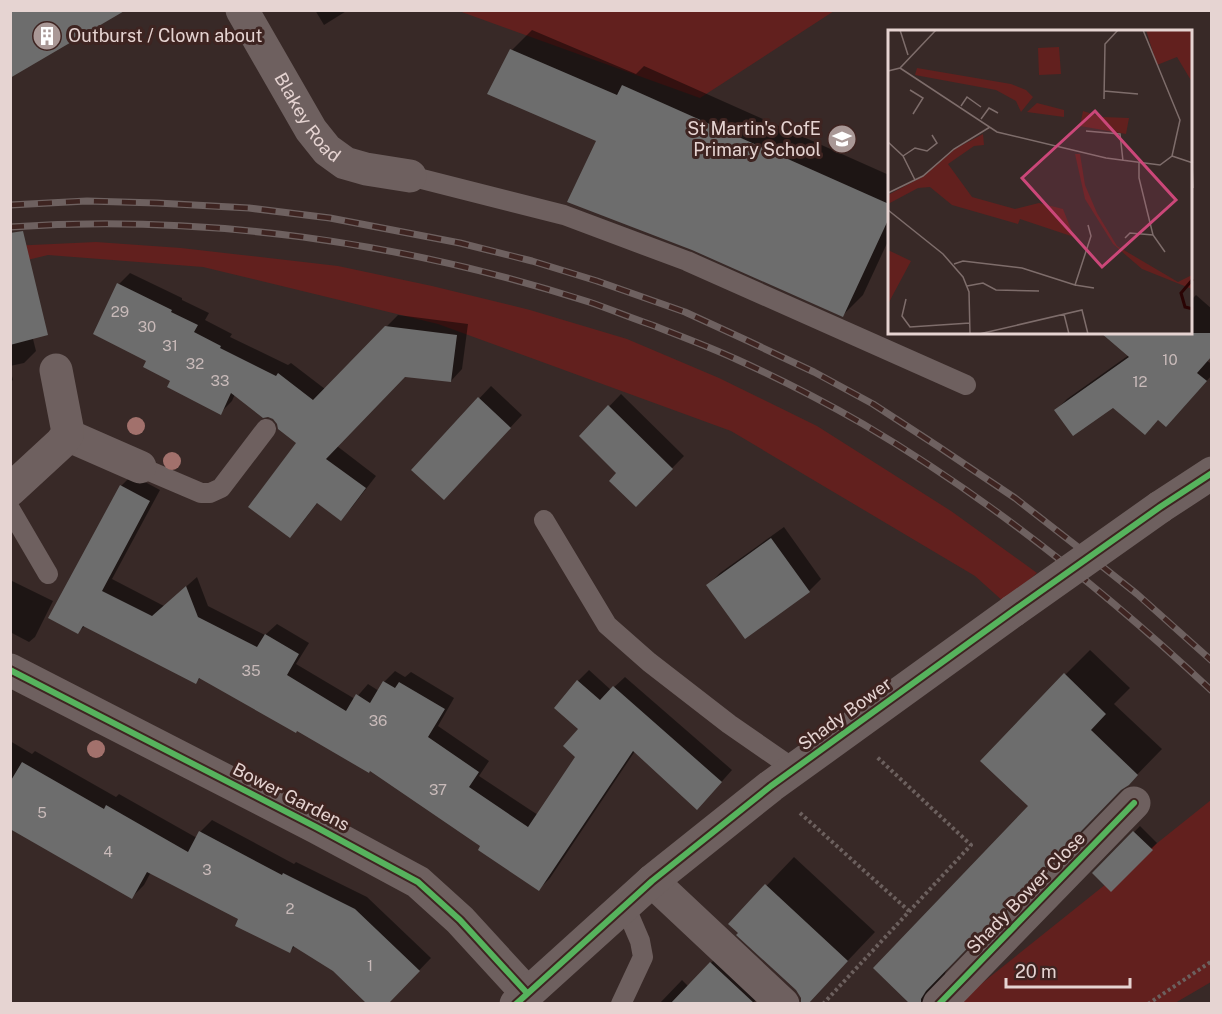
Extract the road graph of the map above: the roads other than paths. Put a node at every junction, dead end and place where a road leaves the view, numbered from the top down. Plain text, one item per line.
1 (242, 10) edge
2 (410, 176) joint
3 (57, 370) dead end
4 (966, 385) dead end
5 (266, 429) dead end
6 (66, 435) junction
7 (140, 467) joint
8 (1212, 473) edge
9 (10, 490) edge
10 (10, 509) edge
11 (544, 520) dead end
12 (48, 574) dead end
13 (10, 670) edge
14 (783, 778) junction
15 (1134, 802) dead end
16 (652, 881) junction
17 (625, 906) junction
18 (522, 998) edge
19 (621, 1004) edge
20 (783, 1004) edge
21 (939, 1004) edge

1 - 2 street, Blakey Road
2 - 4 lane
3 - 6 street
5 - 7 lane
6 - 7 street
6 - 9 street
8 - 14 street, Shady Bower, bridge
10 - 12 lane
11 - 14 lane
13 - 18 street, Bower Gardens
14 - 16 street, Shady Bower
15 - 21 street, Shady Bower Close
16 - 17 street, Shady Bower
16 - 20 street
17 - 18 street, Shady Bower
17 - 19 lane

